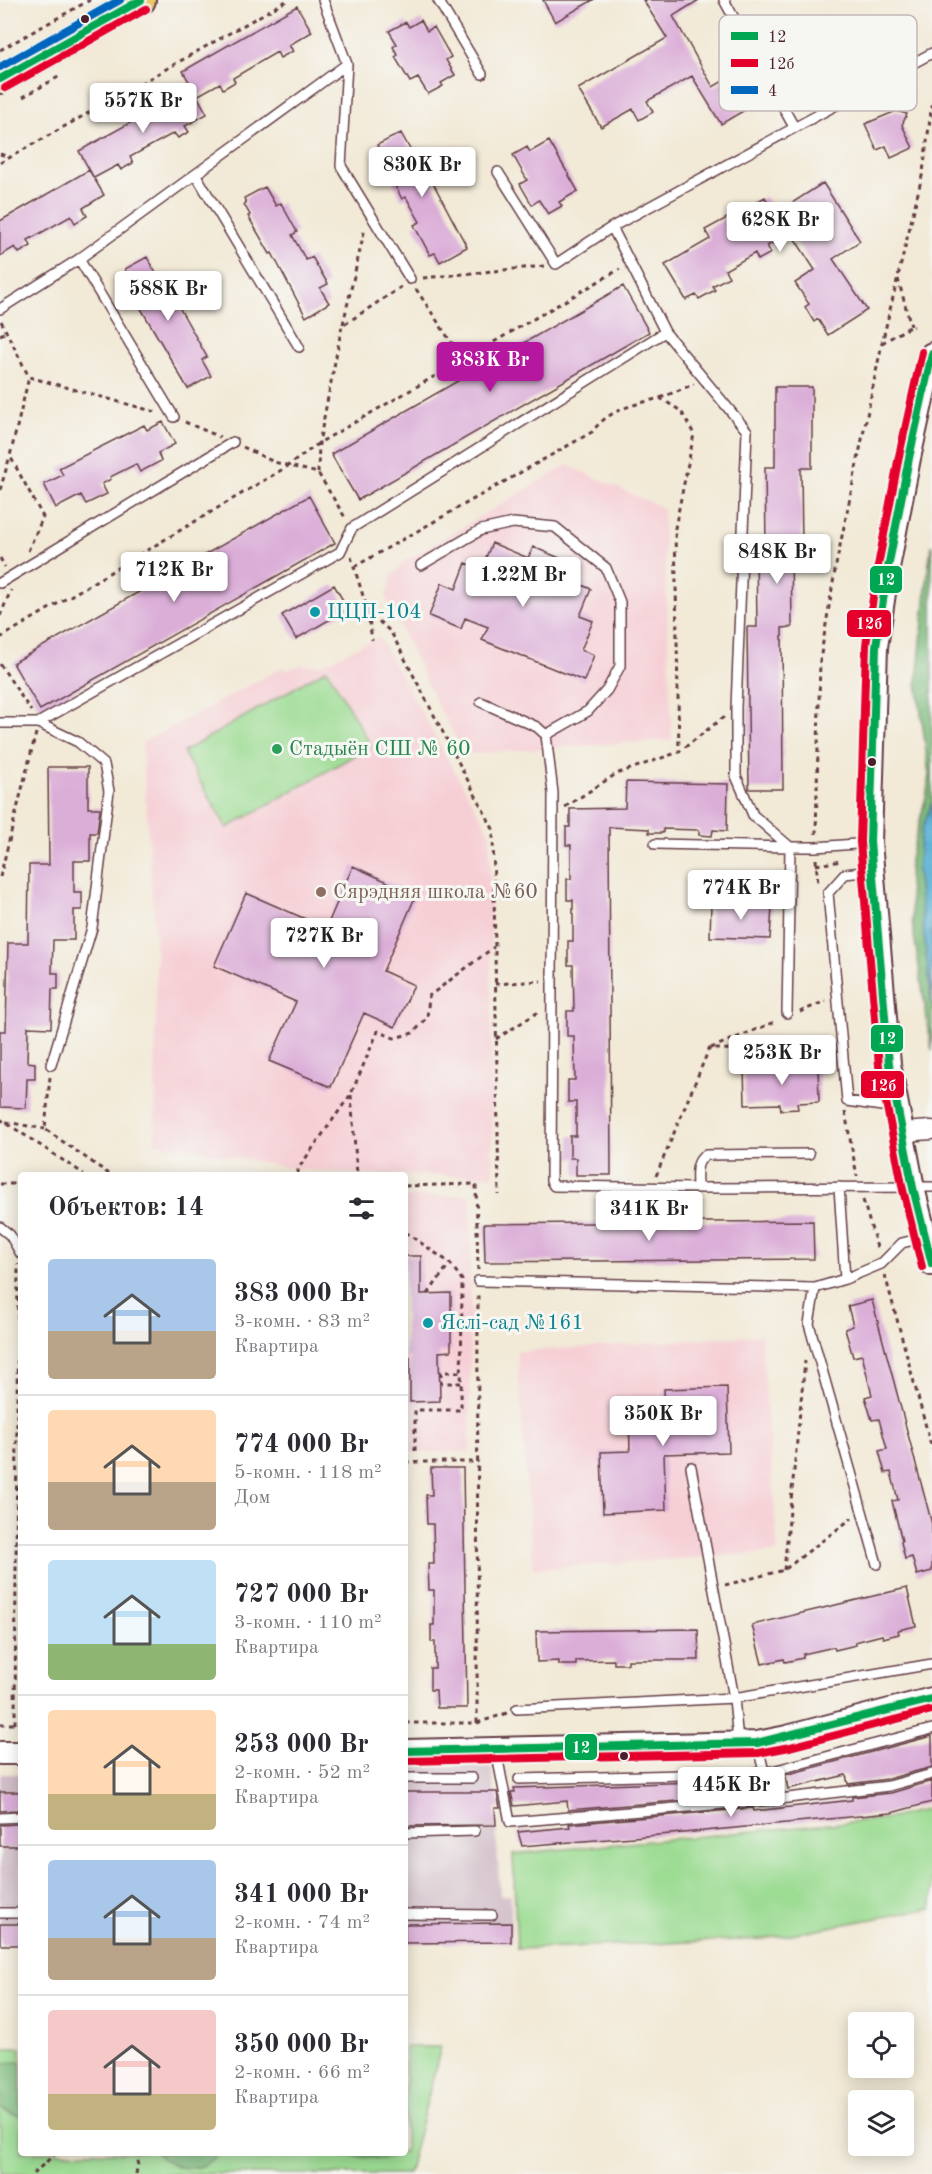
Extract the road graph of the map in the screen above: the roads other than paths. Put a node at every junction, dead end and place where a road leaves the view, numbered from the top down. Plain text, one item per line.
1 (141, 0) edge
2 (324, 0) edge
3 (438, 0) edge
4 (724, 0) edge
5 (732, 15) edge
6 (932, 53) edge
7 (917, 61) edge
8 (347, 64) junction
9 (482, 74) dead end
10 (0, 79) edge
11 (785, 111) edge
12 (824, 111) edge
13 (794, 127) junction
14 (498, 172) dead end
15 (196, 175) junction
16 (612, 227) junction
17 (79, 259) junction
18 (410, 279) road end
19 (0, 309) edge
20 (665, 332) junction
21 (299, 347) dead end
22 (932, 354) edge
23 (174, 417) dead end
24 (233, 442) dead end
25 (421, 565) dead end
26 (0, 583) edge
27 (481, 702) dead end
28 (0, 723) edge
29 (38, 723) junction
30 (546, 735) junction
31 (870, 843) junction
32 (655, 844) dead end
33 (790, 847) junction
34 (873, 871) junction
35 (788, 1015) road end
36 (51, 1065) road end
37 (896, 1108) junction
38 (932, 1130) edge
39 (901, 1132) junction
40 (809, 1154) dead end
41 (839, 1187) junction
42 (922, 1187) edge
43 (697, 1188) junction
44 (0, 1227) edge
45 (926, 1237) junction
46 (18, 1249) edge
47 (932, 1263) edge
48 (845, 1279) junction
49 (478, 1281) road end
50 (815, 1288) junction
51 (691, 1467) dead end
52 (877, 1564) dead end
53 (932, 1664) edge
54 (734, 1698) junction
55 (932, 1699) edge
56 (517, 1709) road end
57 (932, 1729) edge
58 (748, 1744) junction
59 (496, 1749) junction
60 (408, 1751) edge
61 (0, 1753) edge
62 (18, 1753) edge
63 (765, 1773) junction
64 (932, 1774) edge
65 (408, 1778) edge
66 (472, 1778) dead end
67 (519, 1779) dead end
68 (771, 1800) junction
69 (18, 1817) edge
70 (0, 1818) edge
71 (475, 1831) dead end
72 (408, 1833) edge
73 (0, 1913) edge
74 (18, 1913) edge
75 (408, 1914) edge
76 (492, 1915) dead end

1 - 10 main road
2 - 8 lane
3 - 9 lane
4 - 5 lane
6 - 7 lane
8 - 15 lane
8 - 18 lane
11 - 13 lane
12 - 13 lane
13 - 16 lane
14 - 16 lane
15 - 17 lane
15 - 21 lane
16 - 20 lane
17 - 19 lane
17 - 23 lane
20 - 29 lane
20 - 33 lane
22 - 31 street
24 - 26 lane
25 - 30 lane
27 - 30 lane
28 - 29 lane
29 - 36 lane
30 - 43 lane
31 - 33 lane
31 - 34 street
32 - 33 lane
33 - 35 lane
34 - 37 street
34 - 37 lane
37 - 39 street
38 - 39 street
39 - 42 street
40 - 43 lane
41 - 42 lane
41 - 43 lane
41 - 48 lane
42 - 45 street
44 - 46 lane
45 - 47 street
45 - 48 lane
48 - 50 lane
49 - 50 lane
50 - 52 lane
51 - 54 lane
53 - 54 lane
54 - 56 lane
54 - 58 lane
55 - 58 street
57 - 63 lane
58 - 59 street
58 - 63 lane
59 - 60 street
59 - 68 lane
61 - 62 street
63 - 67 lane
63 - 68 lane
64 - 68 lane
65 - 66 lane
69 - 70 lane
71 - 72 lane
73 - 74 lane
75 - 76 lane

